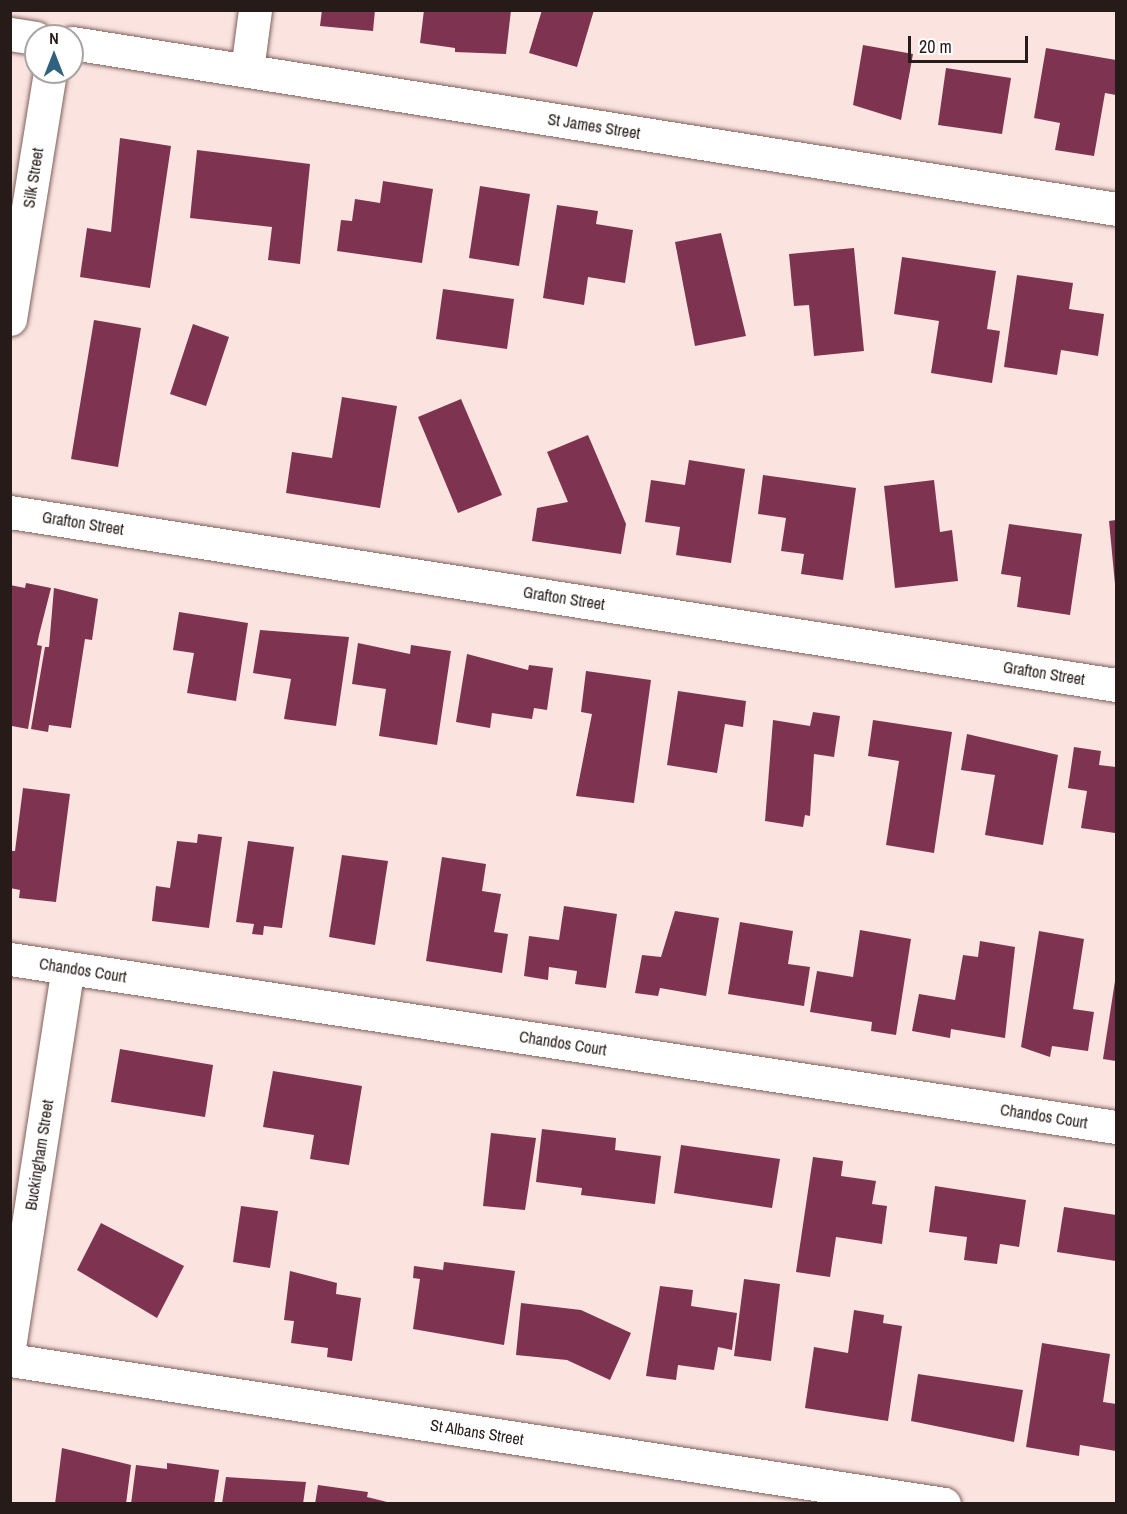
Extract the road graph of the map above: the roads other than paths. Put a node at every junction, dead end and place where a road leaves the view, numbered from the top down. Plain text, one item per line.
1 (255, 10) edge
2 (84, 45) edge
3 (247, 70) junction
4 (48, 84) edge
5 (1116, 209) edge
6 (10, 319) edge
7 (10, 512) edge
8 (1116, 685) edge
9 (10, 958) edge
10 (68, 968) junction
11 (1116, 1127) edge
12 (10, 1341) edge
13 (10, 1360) edge
14 (944, 1503) edge

1 - 3 street
2 - 3 street, St James Street
3 - 5 street, St James Street
4 - 6 street, Silk Street
7 - 8 street, Grafton Street
9 - 10 street, Chandos Court
10 - 11 street, Chandos Court
10 - 12 street, Buckingham Street
13 - 14 street, St Albans Street

